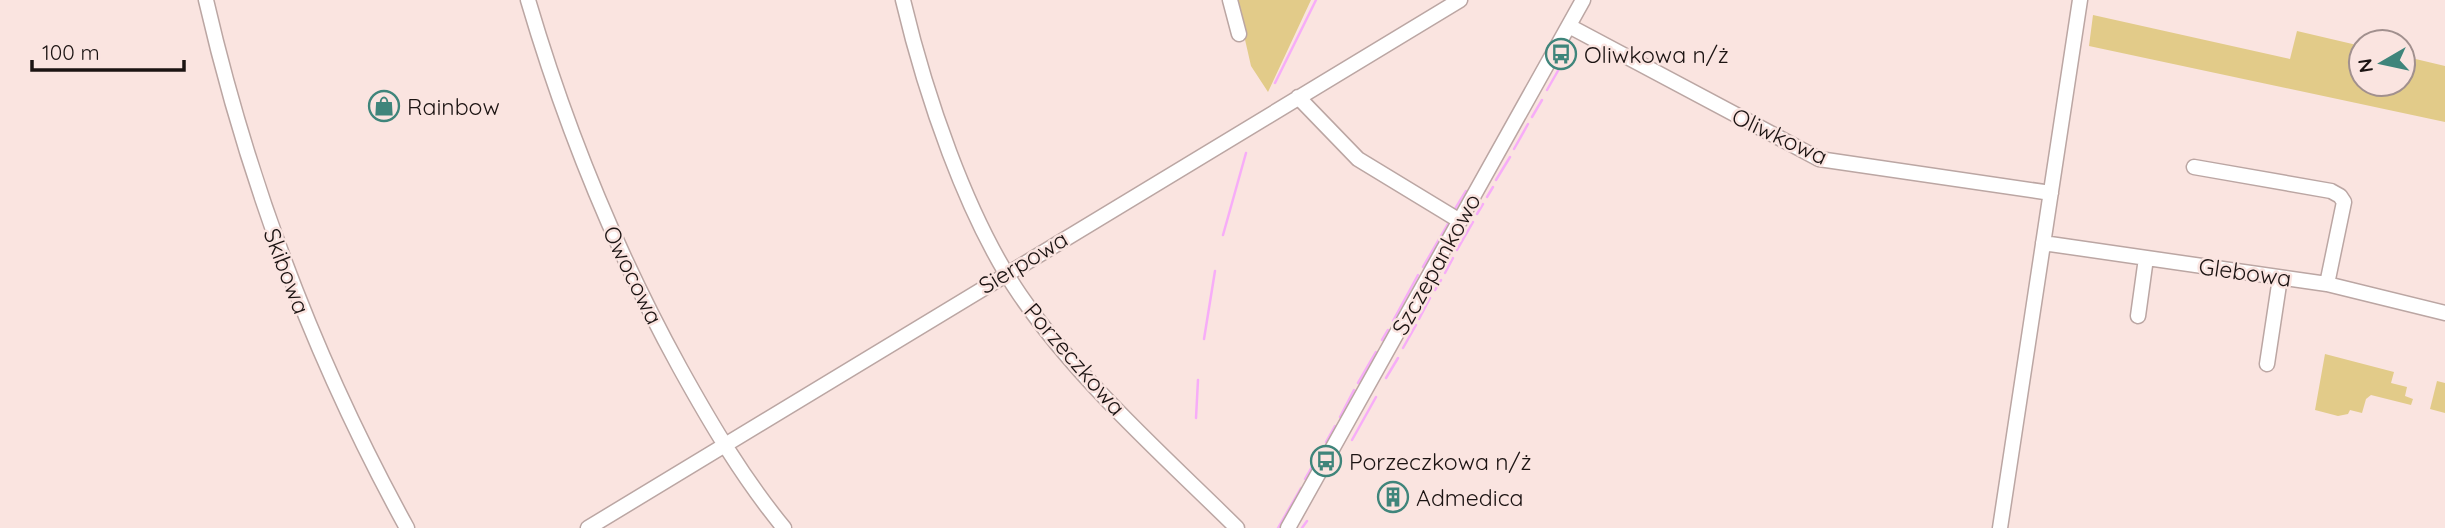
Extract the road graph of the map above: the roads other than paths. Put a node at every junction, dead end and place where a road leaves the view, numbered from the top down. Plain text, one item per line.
1 (206, 0) edge
2 (528, 0) edge
3 (903, 0) edge
4 (1230, 0) edge
5 (1460, 0) edge
6 (1583, 0) edge
7 (2080, 0) edge
8 (1569, 26) junction
9 (1239, 34) dead end
10 (1298, 97) junction
11 (2194, 167) dead end
12 (2051, 192) junction
13 (1460, 221) junction
14 (2043, 243) junction
15 (2146, 258) junction
16 (1006, 272) junction
17 (2280, 278) junction
18 (2327, 284) junction
19 (2445, 313) edge
20 (2138, 316) dead end
21 (2267, 364) dead end
22 (723, 446) junction
23 (408, 528) edge
24 (588, 528) edge
25 (784, 528) edge
26 (1237, 528) edge
27 (1288, 528) edge
28 (2000, 528) edge

1 - 23 street, Skibowa
2 - 22 street, Owocowa
3 - 16 street, Porzeczkowa
4 - 9 street
5 - 10 street, Sierpowa
6 - 8 street, Szczepankowo
7 - 12 street
8 - 12 street, Oliwkowa
8 - 13 street, Szczepankowo
10 - 13 street
10 - 16 street, Sierpowa
11 - 18 street
12 - 14 street
13 - 27 street, Szczepankowo
14 - 15 street, Glebowa
14 - 28 street
15 - 17 street, Glebowa
15 - 20 street
16 - 22 street, Sierpowa
16 - 26 street, Porzeczkowa
17 - 18 street, Glebowa
17 - 21 street
18 - 19 street, Glebowa
22 - 24 street, Sierpowa
22 - 25 street, Owocowa

